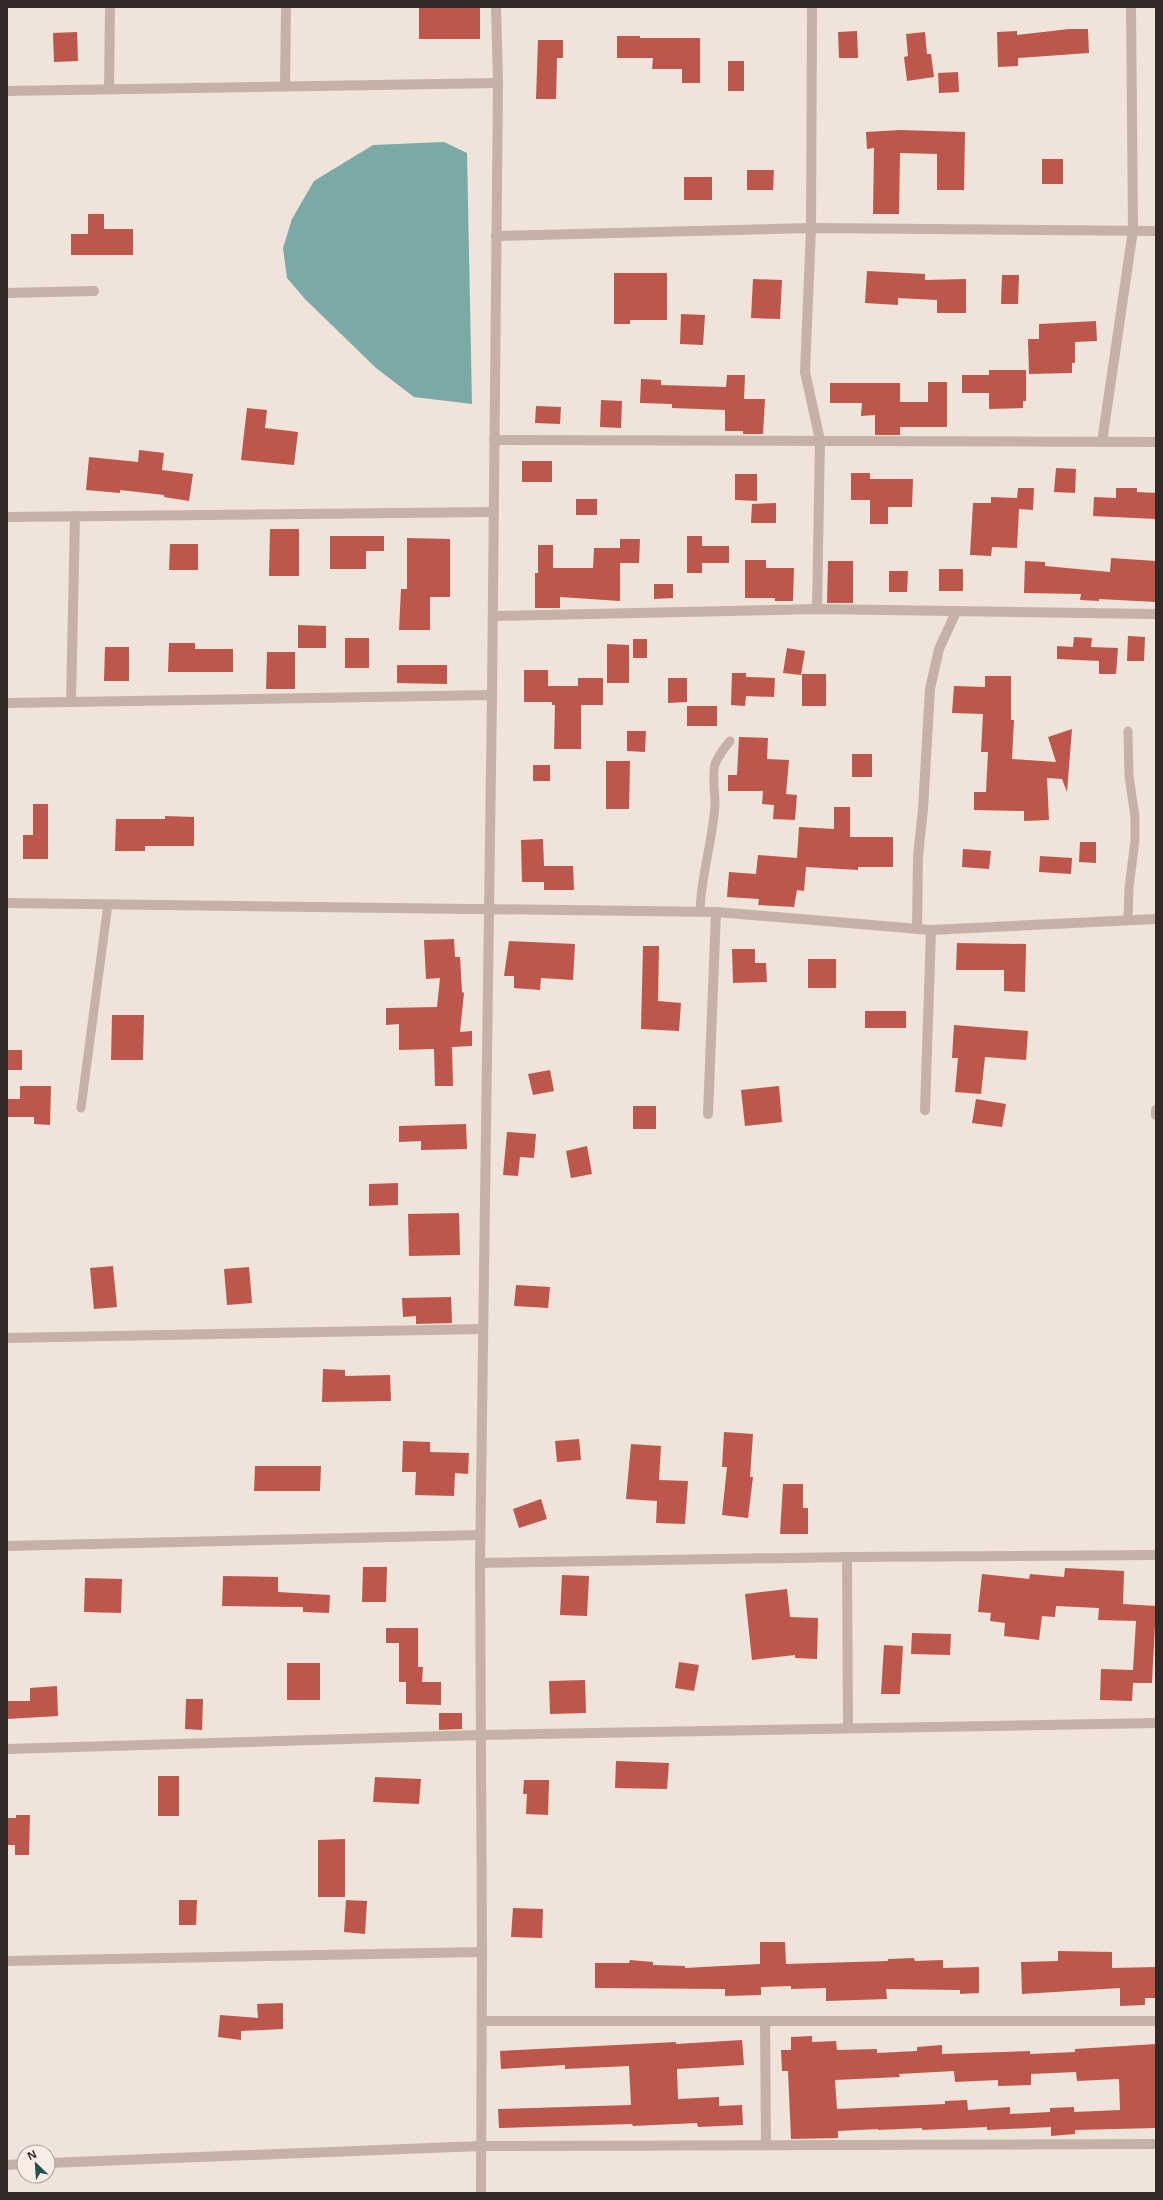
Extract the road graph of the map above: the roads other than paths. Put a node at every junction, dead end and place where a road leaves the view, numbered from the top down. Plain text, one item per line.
1 (110, 7) edge
2 (286, 7) edge
3 (496, 7) edge
4 (812, 7) edge
5 (1130, 7) edge
6 (498, 83) junction
7 (285, 86) junction
8 (109, 89) junction
9 (7, 91) edge
10 (811, 228) junction
11 (1134, 230) junction
12 (1156, 230) edge
13 (496, 236) junction
14 (94, 291) dead end
15 (7, 293) edge
16 (494, 440) junction
17 (820, 440) junction
18 (1102, 442) junction
19 (1156, 442) edge
20 (494, 512) junction
21 (75, 516) junction
22 (7, 517) edge
23 (817, 609) junction
24 (956, 612) junction
25 (1156, 614) edge
26 (492, 616) junction
27 (492, 695) junction
28 (71, 702) junction
29 (7, 703) edge
30 (1128, 731) dead end
31 (730, 741) dead end
32 (7, 903) edge
33 (108, 904) junction
34 (490, 908) junction
35 (700, 911) junction
36 (716, 912) junction
37 (1156, 919) edge
38 (1128, 920) junction
39 (917, 928) junction
40 (931, 930) junction
41 (81, 1108) dead end
42 (925, 1110) dead end
43 (1156, 1110) edge
44 (708, 1114) dead end
45 (1156, 1115) edge
46 (483, 1329) junction
47 (7, 1338) edge
48 (480, 1535) junction
49 (7, 1546) edge
50 (1156, 1555) edge
51 (847, 1557) junction
52 (480, 1563) junction
53 (1156, 1723) edge
54 (848, 1727) junction
55 (481, 1735) junction
56 (7, 1749) edge
57 (482, 1952) junction
58 (7, 1961) edge
59 (482, 2021) junction
60 (765, 2021) junction
61 (1156, 2021) edge
62 (1156, 2144) edge
63 (766, 2145) junction
64 (481, 2146) junction
65 (56, 2163) edge
66 (480, 2193) edge

1 - 8 street
2 - 7 street
3 - 6 street
4 - 10 street
5 - 11 street
6 - 7 street
6 - 13 street
7 - 8 street
8 - 9 street
10 - 11 street
10 - 13 street
10 - 17 street
11 - 12 street
11 - 18 street
13 - 16 street
14 - 15 street
16 - 17 street
16 - 20 street
17 - 18 street
17 - 23 street
18 - 19 street
20 - 21 street
20 - 26 street
21 - 22 street
21 - 28 street
23 - 24 street
23 - 26 street
24 - 25 street
24 - 39 street
26 - 27 street
27 - 28 street
27 - 34 street
28 - 29 street
30 - 38 lane
31 - 35 lane
32 - 33 street
33 - 34 street
33 - 41 lane
34 - 35 street
34 - 46 street
35 - 36 street
36 - 39 street
36 - 44 street
37 - 38 street
38 - 40 street
39 - 40 street
40 - 42 street
43 - 45 street
46 - 47 street
46 - 48 street
48 - 49 street
48 - 52 street
50 - 51 street
51 - 52 street
51 - 54 street
52 - 55 street
53 - 54 street
54 - 55 street
55 - 56 street
55 - 57 street
57 - 58 street
57 - 59 street
59 - 60 street
59 - 64 street
60 - 61 street
60 - 63 street
62 - 63 street
63 - 64 street
64 - 65 street
64 - 66 street

